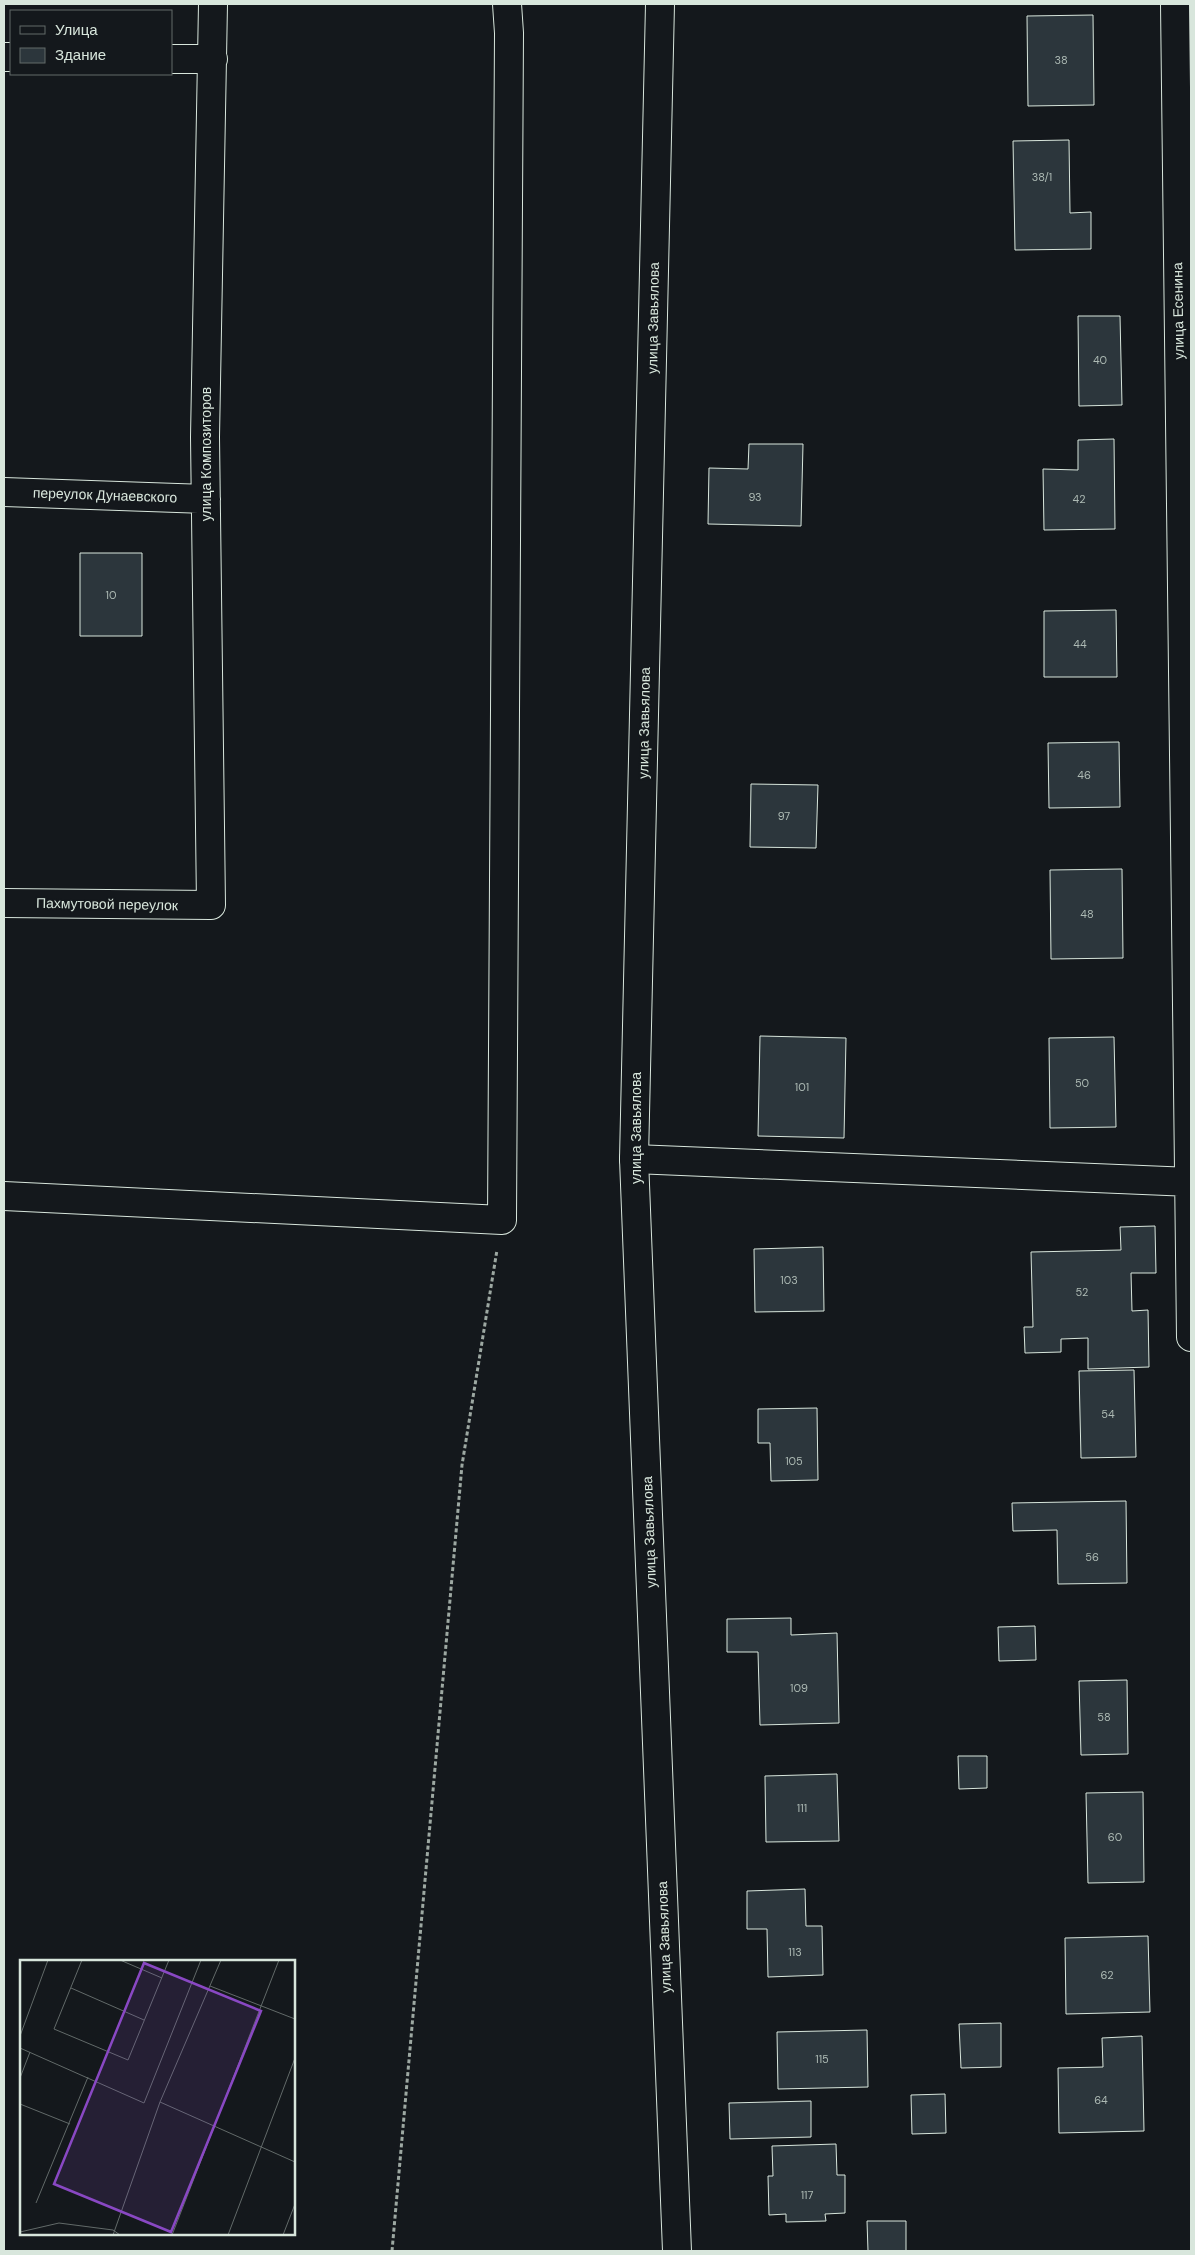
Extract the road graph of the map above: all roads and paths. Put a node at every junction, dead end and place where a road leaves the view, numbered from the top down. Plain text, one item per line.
1 (213, 4) edge
2 (507, 4) edge
3 (660, 4) edge
4 (1175, 4) edge
5 (172, 59) edge
6 (213, 59) junction
7 (4, 492) edge
8 (206, 499) junction
9 (4, 902) edge
10 (211, 905) joint
11 (634, 1160) junction
12 (1190, 1182) edge
13 (4, 1196) edge
14 (502, 1220) junction
15 (1191, 1337) edge
16 (392, 2251) edge
17 (677, 2251) edge

1 - 6 street, улица Композиторов
2 - 14 street
3 - 11 street, улица Завьялова
4 - 12 street, улица Есенина
5 - 6 street
6 - 8 street, улица Композиторов
7 - 8 street, переулок Дунаевского
8 - 10 street, улица Композиторов
9 - 10 street, Пахмутовой переулок
11 - 12 street
11 - 17 street, улица Завьялова
12 - 15 street, улица Есенина
13 - 14 street
14 - 16 path

